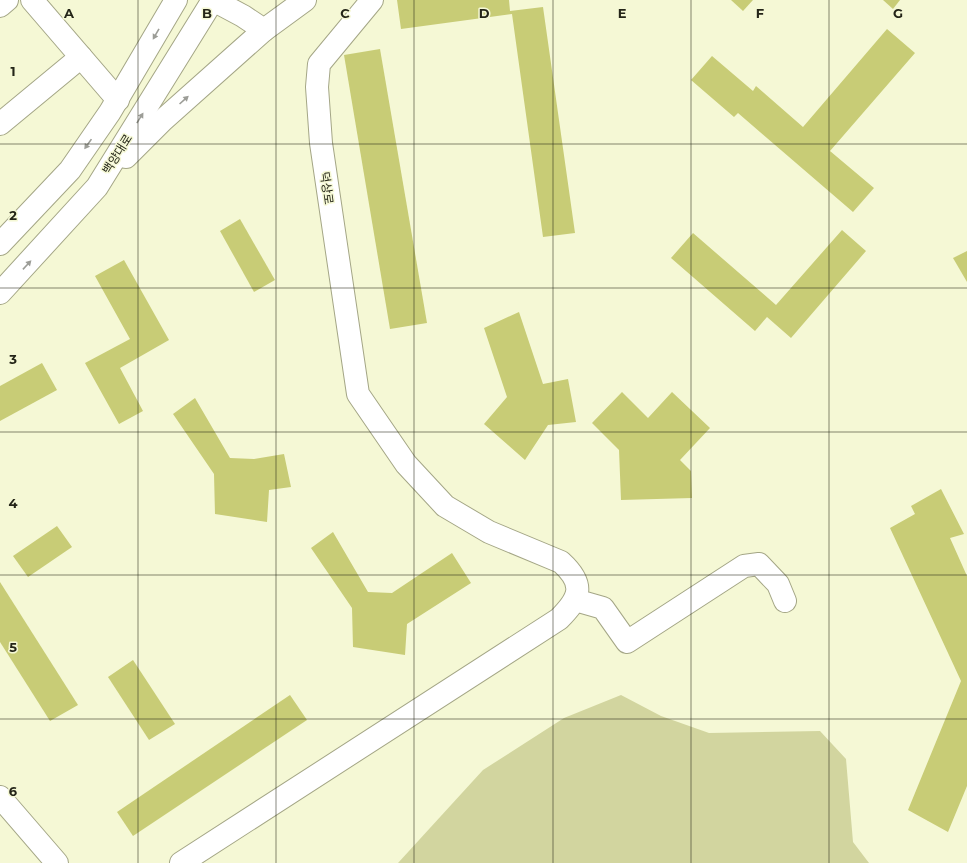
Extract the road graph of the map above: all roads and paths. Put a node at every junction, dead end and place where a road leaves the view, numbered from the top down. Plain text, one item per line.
1 (7, 0) edge
2 (32, 0) edge
3 (176, 0) edge
4 (213, 0) edge
5 (305, 0) edge
6 (372, 0) edge
7 (0, 6) edge
8 (264, 30) junction
9 (81, 57) junction
10 (118, 100) junction
11 (0, 124) edge
12 (97, 187) junction
13 (0, 244) edge
14 (0, 293) edge
15 (575, 600) junction
16 (785, 601) dead end
17 (0, 797) edge
18 (57, 863) edge
19 (181, 863) edge

1 - 7 street
2 - 9 street
3 -> 10 street
4 - 8 street
12 -> 4 street, 백양대로
5 - 8 street
6 - 15 street, 덕상로
12 -> 8 street
9 - 10 street
9 - 11 street
10 -> 13 street
14 -> 12 street, 백양대로
15 - 16 street
15 - 19 street
17 - 18 street

